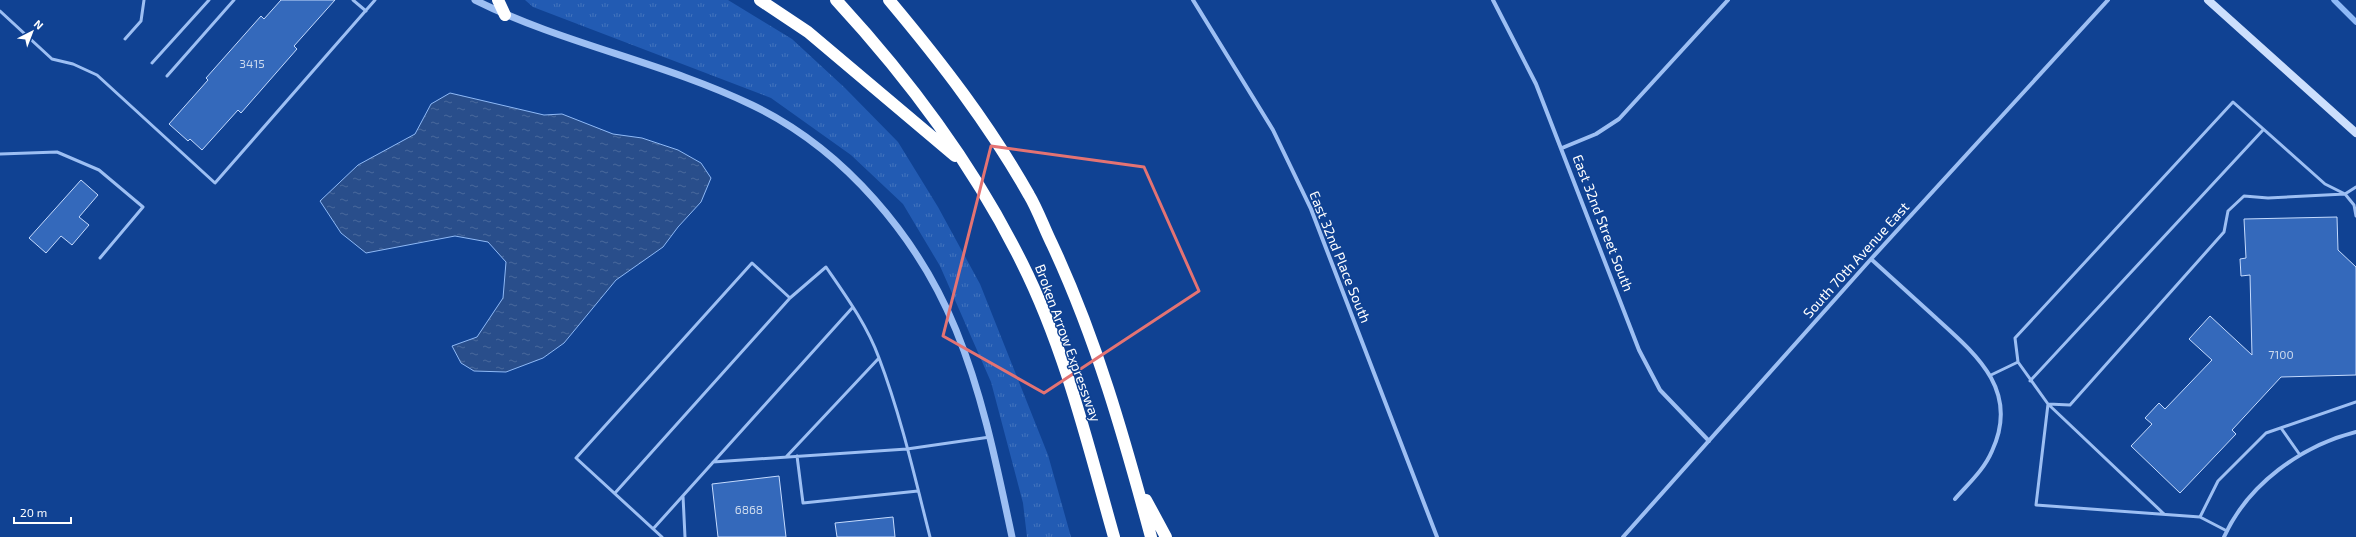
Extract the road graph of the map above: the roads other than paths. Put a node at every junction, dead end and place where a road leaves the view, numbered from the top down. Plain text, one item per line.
1 (144, 0) edge
2 (209, 0) edge
3 (234, 0) edge
4 (353, 0) edge
5 (376, 0) edge
6 (475, 0) edge
7 (498, 0) edge
8 (760, 0) edge
9 (836, 0) edge
10 (889, 0) edge
11 (899, 0) edge
12 (1193, 0) edge
13 (1493, 0) edge
14 (1728, 0) edge
15 (2108, 0) edge
16 (2208, 0) edge
17 (0, 11) edge
18 (366, 11) junction
19 (505, 15) junction
20 (125, 39) dead end
21 (152, 63) dead end
22 (167, 76) dead end
23 (954, 78) junction
24 (2263, 130) junction
25 (2356, 133) edge
26 (1562, 148) junction
27 (0, 154) edge
28 (968, 167) junction
29 (2356, 188) edge
30 (2345, 194) junction
31 (2356, 216) edge
32 (100, 258) dead end
33 (1871, 259) junction
34 (790, 298) junction
35 (853, 307) junction
36 (879, 358) junction
37 (2018, 362) junction
38 (1991, 375) junction
39 (2030, 381) junction
40 (2356, 402) edge
41 (2048, 404) junction
42 (2281, 428) junction
43 (2356, 432) edge
44 (990, 437) junction
45 (1709, 441) junction
46 (907, 449) junction
47 (2300, 455) junction
48 (797, 456) junction
49 (786, 457) junction
50 (713, 462) junction
51 (1136, 482) junction
52 (918, 491) junction
53 (615, 493) junction
54 (683, 496) junction
55 (1955, 499) dead end
56 (2165, 514) junction
57 (2200, 516) junction
58 (653, 529) junction
59 (2227, 531) junction
60 (662, 537) edge
61 (686, 537) edge
62 (930, 537) edge
63 (1012, 537) edge
64 (1114, 537) edge
65 (1151, 537) edge
66 (1166, 537) edge
67 (1437, 537) edge
68 (1623, 537) edge
69 (2224, 537) edge

1 - 20 lane
2 - 21 lane
3 - 22 lane
4 - 18 lane
5 - 18 lane
6 - 19 street
7 - 19 highway
8 - 28 highway
9 - 28 highway, Broken Arrow Expressway
10 - 23 highway, Broken Arrow Expressway
11 - 23 highway
12 - 67 street, East 32nd Place South
13 - 26 street, East 32nd Street South
14 - 26 street
15 - 33 street, South 70th Avenue East
16 - 25 main road
17 - 18 lane
19 - 44 street
23 - 51 highway, Broken Arrow Expressway
24 - 30 lane
24 - 37 lane
24 - 39 lane
26 - 45 street, East 32nd Street South
27 - 32 lane
28 - 64 highway, Broken Arrow Expressway
29 - 30 lane
30 - 31 lane
30 - 41 lane
33 - 38 street
33 - 45 street, South 70th Avenue East
34 - 35 lane
34 - 53 lane
34 - 53 lane
35 - 36 lane
35 - 50 lane
36 - 46 lane
36 - 49 lane
37 - 38 lane
37 - 39 lane
38 - 55 street
39 - 41 lane
40 - 42 lane
41 - 56 lane
41 - 56 lane
42 - 47 lane
42 - 57 lane
43 - 47 street
44 - 46 lane
44 - 63 street
45 - 68 street, South 70th Avenue East
46 - 48 lane
46 - 52 lane
47 - 59 street
48 - 49 lane
48 - 52 lane
49 - 50 lane
50 - 54 lane
51 - 65 highway, Broken Arrow Expressway
51 - 66 highway
52 - 62 lane
53 - 58 lane
54 - 58 lane
54 - 61 lane
56 - 57 lane
57 - 59 lane
58 - 60 lane
59 - 69 street

